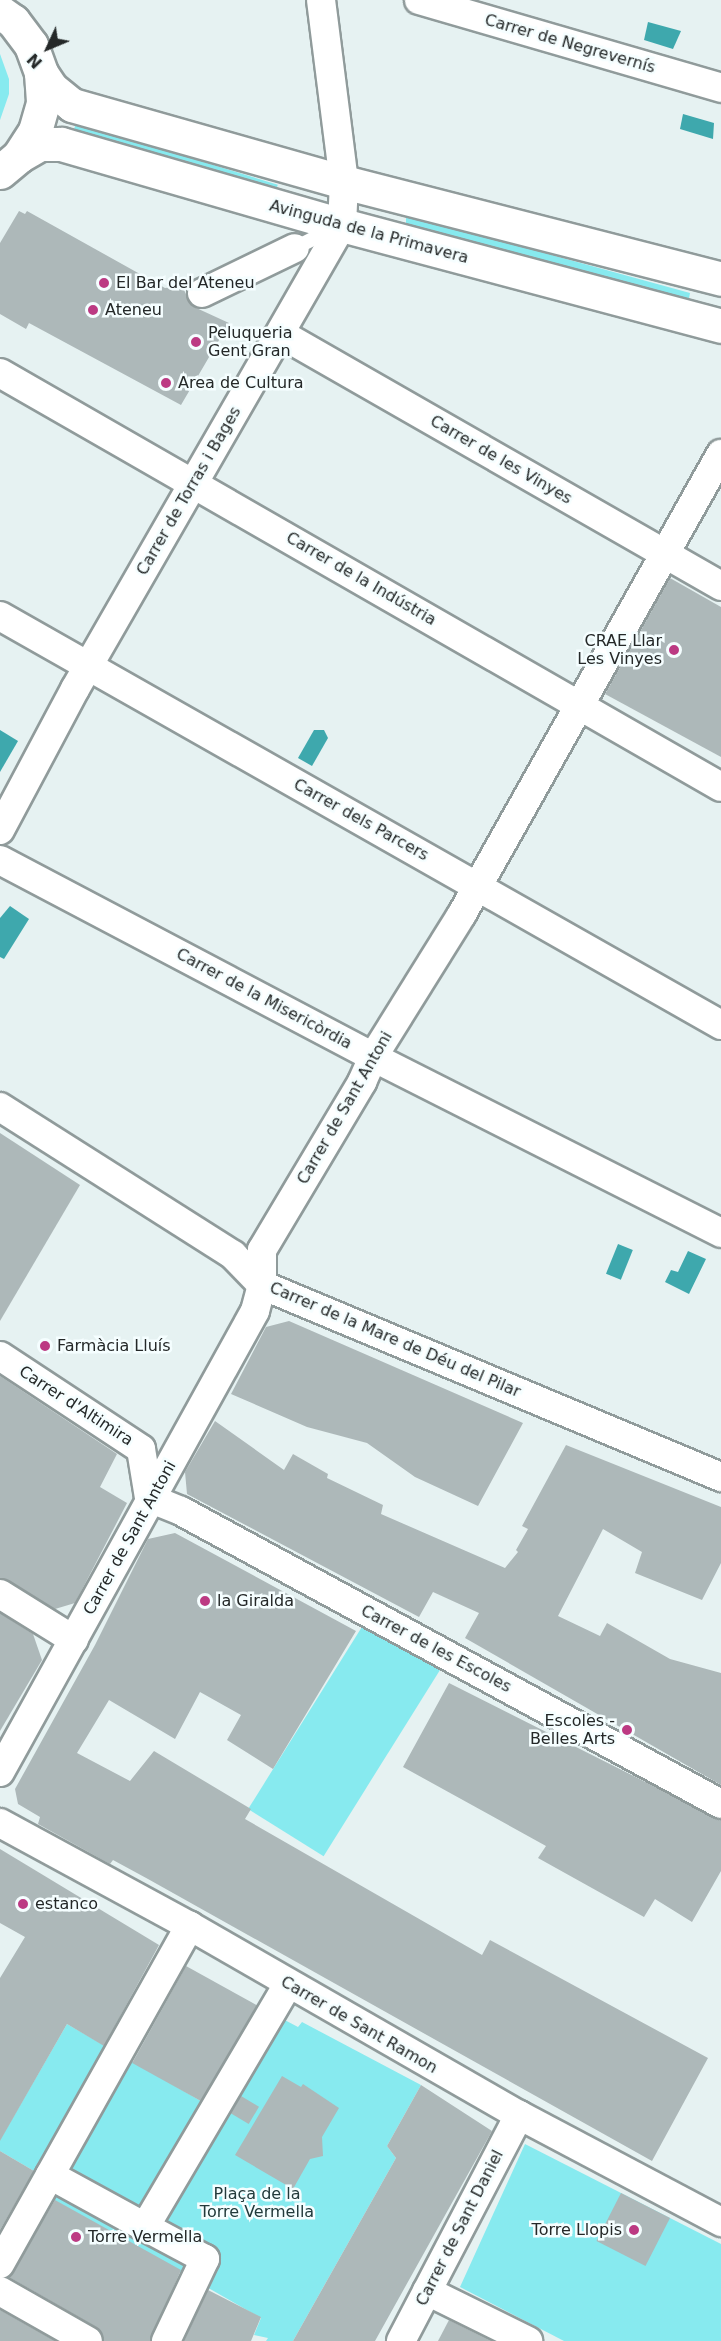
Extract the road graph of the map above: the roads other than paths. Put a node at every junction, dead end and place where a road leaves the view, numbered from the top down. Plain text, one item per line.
1 (321, 0) edge
2 (419, 0) edge
3 (0, 12) edge
4 (42, 74) junction
5 (721, 88) edge
6 (10, 164) edge
7 (344, 182) junction
8 (342, 225) junction
9 (295, 248) joint
10 (721, 279) edge
11 (202, 293) dead end
12 (721, 326) edge
13 (281, 334) junction
14 (0, 373) edge
15 (721, 454) edge
16 (192, 483) junction
17 (665, 555) junction
18 (721, 585) edge
19 (0, 616) edge
20 (88, 667) junction
21 (580, 704) junction
22 (721, 786) edge
23 (0, 831) edge
24 (0, 860) edge
25 (477, 886) junction
26 (721, 1025) edge
27 (373, 1057) junction
28 (0, 1107) edge
29 (721, 1233) edge
30 (261, 1285) junction
31 (0, 1356) edge
32 (721, 1477) edge
33 (149, 1498) junction
34 (0, 1594) edge
35 (74, 1640) junction
36 (0, 1772) edge
37 (721, 1804) edge
38 (0, 1823) edge
39 (190, 1926) junction
40 (288, 1984) junction
41 (519, 2115) junction
42 (50, 2175) junction
43 (721, 2222) edge
44 (146, 2227) junction
45 (0, 2264) edge
46 (0, 2291) edge
47 (427, 2291) junction
48 (88, 2341) edge
49 (166, 2341) edge
50 (401, 2341) edge
51 (528, 2341) edge

1 - 7 street, Carrer de Torras i Bages
2 - 5 street, Carrer de Negrevernís
3 - 4 street
4 - 6 street
4 - 7 street
6 - 8 street, Avinguda de la Primavera
7 - 8 street, Carrer de Torras i Bages
7 - 10 street
8 - 9 lane
8 - 12 street, Avinguda de la Primavera
8 - 13 street, Carrer de Torras i Bages
9 - 11 street
13 - 16 street, Carrer de Torras i Bages
13 - 17 street, Carrer de les Vinyes
14 - 16 street, Carrer de la Indústria
15 - 17 street, Carrer de Sant Antoni
16 - 20 street, Carrer de Torras i Bages
16 - 21 street, Carrer de la Indústria
17 - 18 street, Carrer de les Vinyes
17 - 21 street, Carrer de Sant Antoni
19 - 20 street, Carrer dels Parcers
20 - 23 street, Carrer de Torras i Bages
20 - 25 street, Carrer dels Parcers
21 - 22 street, Carrer de la Indústria
21 - 25 street, Carrer de Sant Antoni
24 - 27 street, Carrer de la Misericòrdia
25 - 26 street, Carrer dels Parcers
25 - 27 street, Carrer de Sant Antoni
27 - 29 street, Carrer de la Misericòrdia
27 - 30 street, Carrer de Sant Antoni
28 - 30 street, Carrer de la Mare de Déu del Pilar
30 - 32 street, Carrer de la Mare de Déu del Pilar
30 - 33 street, Carrer de Sant Antoni
31 - 33 street, Carrer d'Altimira
33 - 35 street, Carrer de Sant Antoni
33 - 37 street, Carrer de les Escoles
34 - 35 street
35 - 36 street, Carrer de Sant Antoni
38 - 39 street, Carrer de Sant Ramon
39 - 40 street, Carrer de Sant Ramon
39 - 42 street
40 - 41 street, Carrer de Sant Ramon
40 - 44 street
41 - 43 street, Carrer de Sant Ramon
41 - 47 street, Carrer de Sant Daniel
42 - 44 street
42 - 45 street
44 - 49 street
46 - 48 street
47 - 50 street, Carrer de Sant Daniel
47 - 51 street

